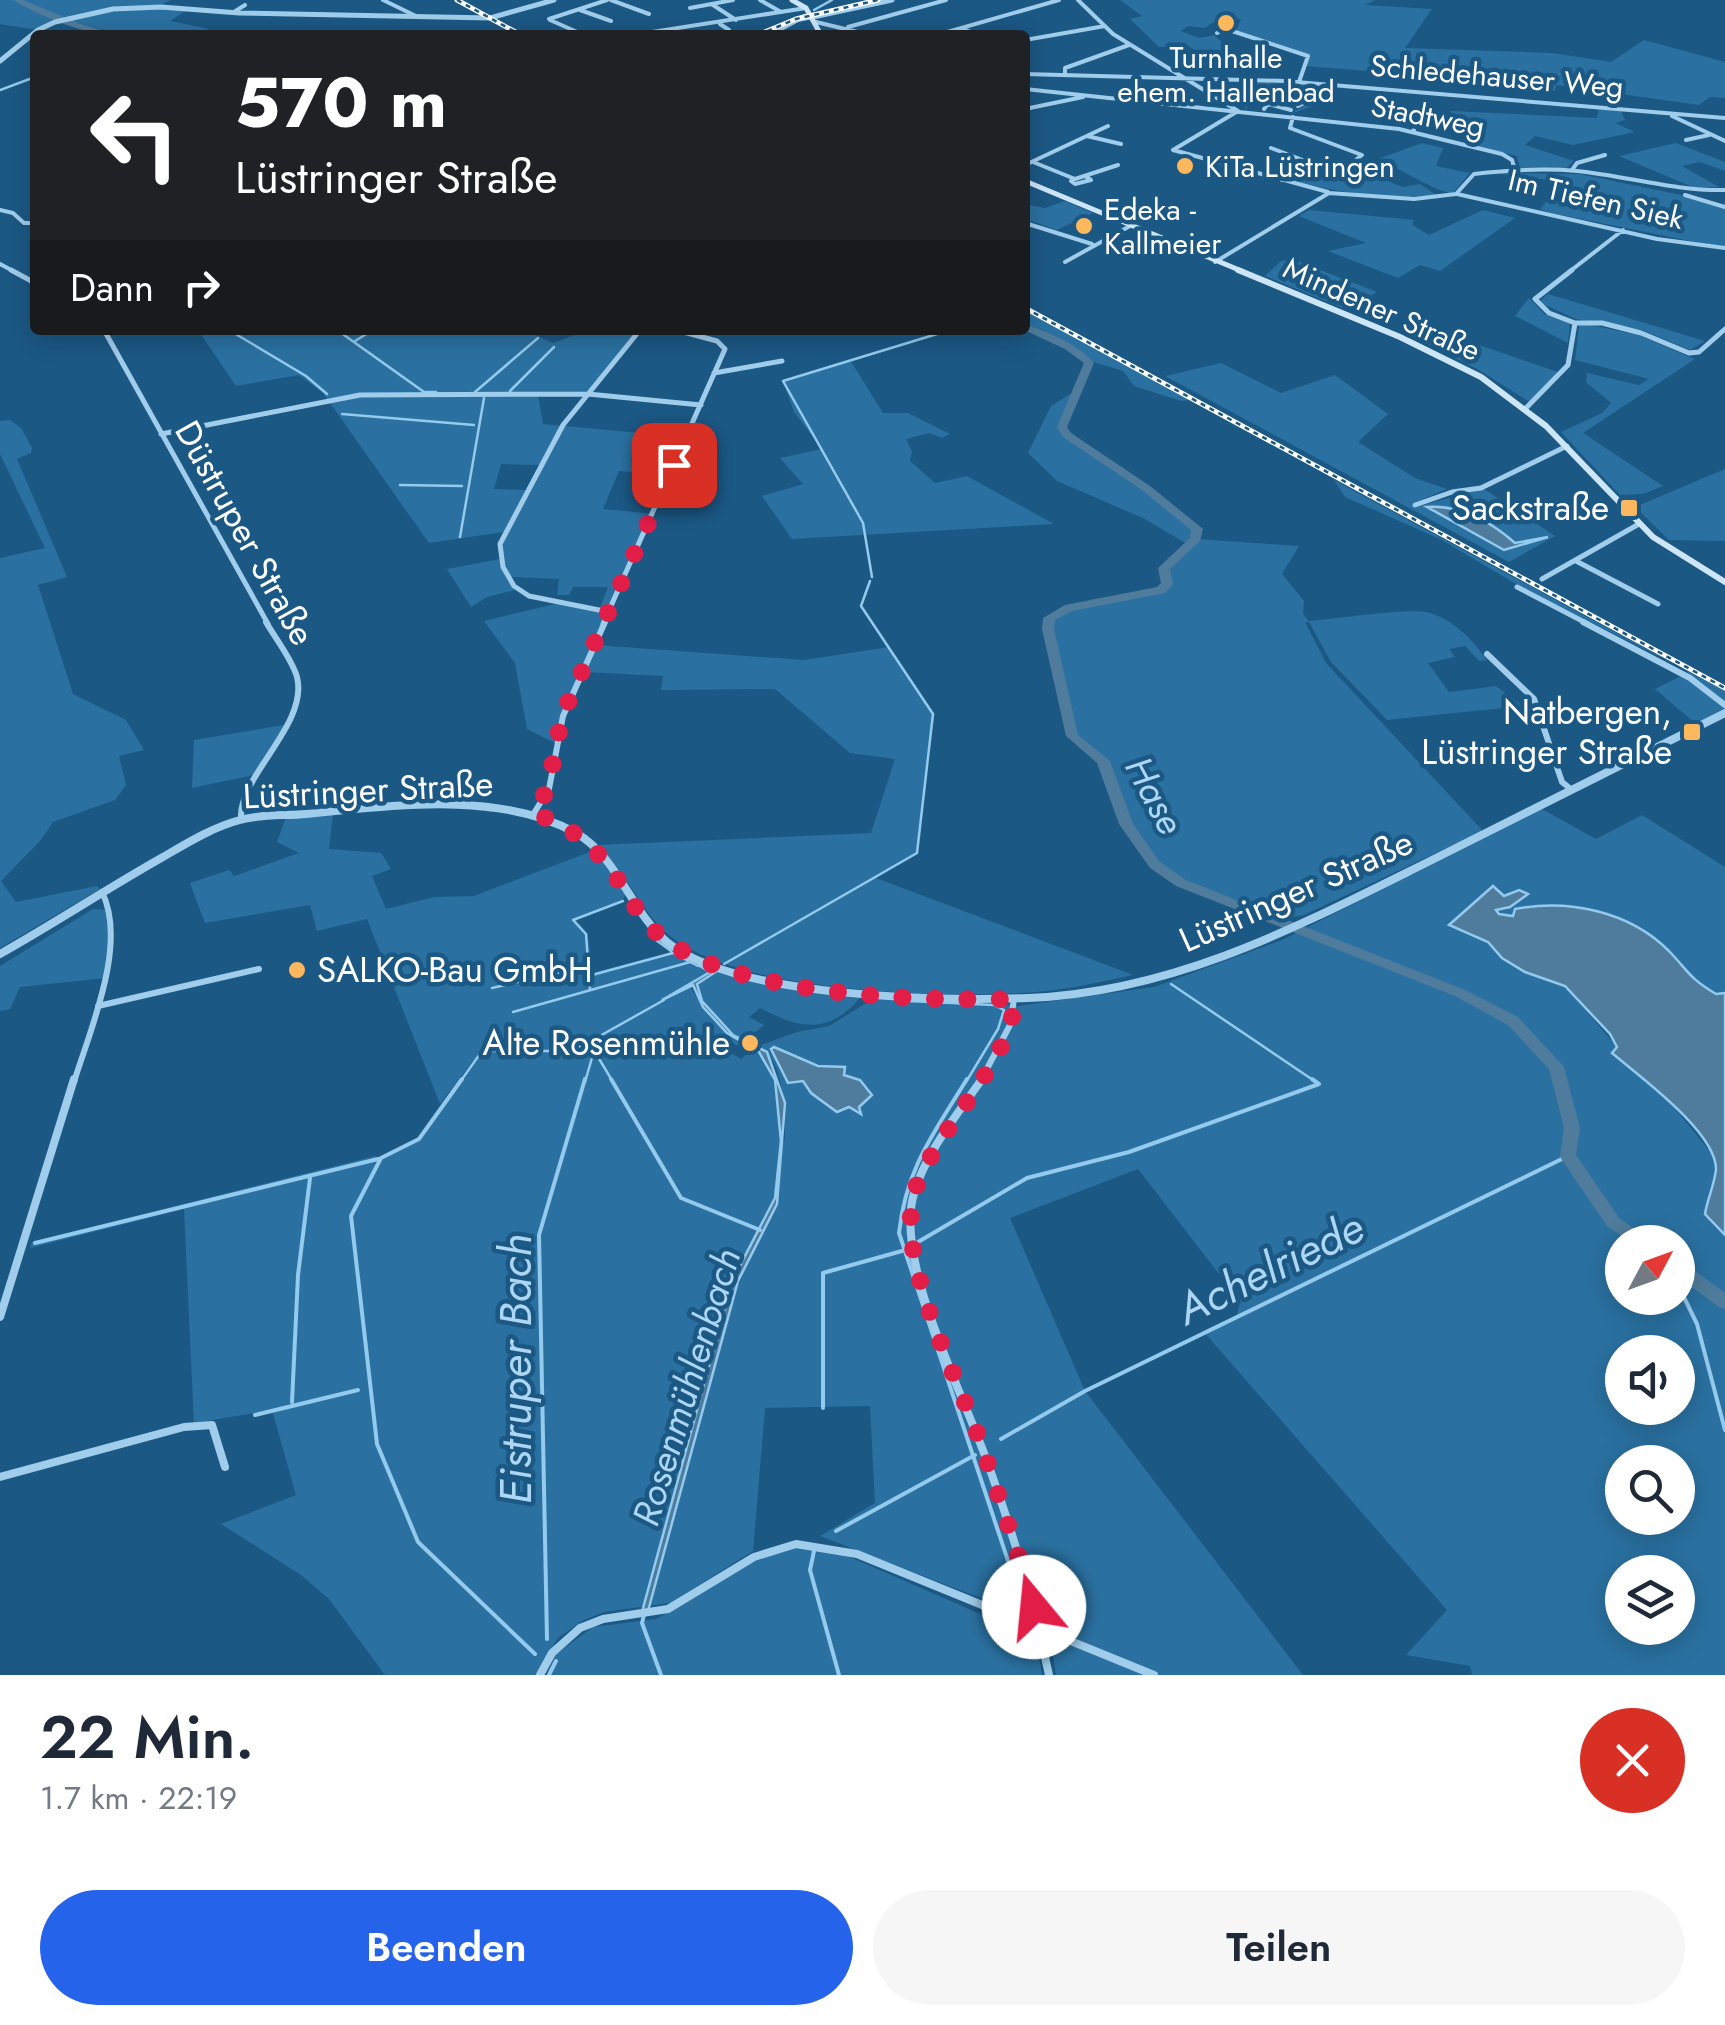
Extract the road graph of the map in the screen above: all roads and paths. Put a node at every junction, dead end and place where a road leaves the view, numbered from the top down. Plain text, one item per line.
1 (383, 0) edge
2 (554, 0) edge
3 (603, 0) edge
4 (733, 0) edge
5 (760, 0) edge
6 (792, 0) edge
7 (892, 0) edge
8 (946, 0) edge
9 (1059, 0) edge
10 (1078, 0) edge
11 (245, 5) dead end
12 (712, 5) junction
13 (690, 8) dead end
14 (806, 8) junction
15 (578, 9) junction
16 (234, 12) junction
17 (782, 13) junction
18 (649, 14) dead end
19 (418, 16) junction
20 (814, 20) junction
21 (611, 21) dead end
22 (737, 21) junction
23 (719, 23) junction
24 (1105, 26) junction
25 (848, 27) junction
26 (962, 28) junction
27 (38, 30) edge
28 (573, 30) edge
29 (662, 30) edge
30 (729, 30) edge
31 (779, 30) edge
32 (819, 30) edge
33 (856, 30) edge
34 (955, 30) edge
35 (967, 30) edge
36 (1217, 33) dead end
37 (30, 36) edge
38 (1030, 39) edge
39 (1130, 45) junction
40 (0, 60) edge
41 (1030, 74) edge
42 (1065, 75) junction
43 (1182, 77) junction
44 (1299, 82) junction
45 (1030, 89) edge
46 (1256, 93) dead end
47 (1288, 94) dead end
48 (1086, 96) junction
49 (1300, 105) junction
50 (1377, 106) dead end
51 (1030, 108) edge
52 (1264, 109) dead end
53 (1291, 110) junction
54 (1238, 111) junction
55 (1664, 113) junction
56 (1286, 116) junction
57 (1294, 118) junction
58 (1725, 118) edge
59 (1108, 126) dead end
60 (1413, 132) junction
61 (1086, 136) junction
62 (1712, 136) junction
63 (1725, 139) edge
64 (1686, 140) dead end
65 (1121, 144) dead end
66 (1271, 148) dead end
67 (1606, 155) dead end
68 (1033, 162) junction
69 (1030, 164) edge
70 (1118, 165) dead end
71 (1514, 170) junction
72 (1571, 171) junction
73 (1339, 173) dead end
74 (1280, 180) junction
75 (1030, 184) edge
76 (1725, 190) edge
77 (1674, 192) junction
78 (1329, 193) junction
79 (1456, 194) junction
80 (1725, 207) edge
81 (0, 210) edge
82 (30, 223) edge
83 (1030, 225) edge
84 (1130, 226) junction
85 (1623, 230) junction
86 (1093, 244) junction
87 (1725, 248) edge
88 (1064, 262) dead end
89 (1216, 262) junction
90 (0, 264) edge
91 (30, 279) edge
92 (1575, 323) junction
93 (1725, 329) edge
94 (107, 335) edge
95 (636, 335) edge
96 (692, 335) edge
97 (782, 360) dead end
98 (714, 374) junction
99 (588, 394) junction
100 (700, 405) junction
101 (1526, 408) junction
102 (161, 434) junction
103 (1567, 446) junction
104 (1415, 505) dead end
105 (1639, 524) junction
106 (1575, 560) junction
107 (1542, 578) dead end
108 (1725, 582) edge
109 (1517, 587) dead end
110 (1658, 604) dead end
111 (609, 612) junction
112 (1487, 654) dead end
113 (1725, 706) edge
114 (1725, 714) edge
115 (1572, 790) junction
116 (534, 813) junction
117 (240, 819) junction
118 (102, 892) junction
119 (0, 954) edge
120 (259, 970) dead end
121 (1014, 999) junction
122 (98, 1006) junction
123 (0, 1318) edge
124 (225, 1467) dead end
125 (0, 1478) edge
126 (1038, 1629) junction
127 (540, 1675) edge
128 (1049, 1675) edge
129 (1154, 1675) edge

1 - 19 street
2 - 19 street
3 - 15 street
3 - 18 street
4 - 12 street
5 - 17 street
6 - 14 main road
7 - 20 street
8 - 25 street
9 - 26 street
10 - 24 street
11 - 16 street
12 - 13 street
12 - 22 street
14 - 17 street
14 - 20 main road
15 - 21 street
15 - 28 street
16 - 19 street
16 - 27 street
17 - 22 street
20 - 25 street
20 - 31 street
20 - 32 main road
22 - 23 street
23 - 29 street
23 - 30 street
24 - 38 street
24 - 39 street
25 - 33 street
26 - 34 street
26 - 35 street
36 - 44 street
37 - 40 street
39 - 42 street
39 - 43 street
41 - 42 street, Schledehauser Weg
42 - 43 street, Schledehauser Weg
43 - 44 street, Schledehauser Weg
43 - 54 street
44 - 55 street, Schledehauser Weg
45 - 48 street, Stadtweg
46 - 49 street
47 - 49 street
48 - 51 street
48 - 54 street, Stadtweg
49 - 53 street
50 - 60 street
52 - 53 street
53 - 56 street
54 - 56 street, Stadtweg
54 - 74 street
55 - 58 street, Schledehauser Weg
55 - 62 street
56 - 57 street, Stadtweg
57 - 60 street, Stadtweg
57 - 73 street
59 - 61 street
60 - 71 street, Stadtweg
61 - 65 street
61 - 68 street
62 - 63 street
62 - 64 street
66 - 74 street
67 - 72 street
68 - 69 street
68 - 70 street
71 - 72 street
71 - 79 street
72 - 77 street
74 - 78 street
75 - 84 main road, Mindener Straße
76 - 77 street
77 - 80 street
78 - 79 street
78 - 89 street
79 - 85 street, Im Tiefen Siek
81 - 82 street
83 - 86 street
84 - 86 street
84 - 89 main road, Mindener Straße
85 - 87 street, Im Tiefen Siek
85 - 92 street
86 - 88 street
89 - 101 main road, Mindener Straße
90 - 91 street
92 - 93 street
92 - 101 street
94 - 102 street, Düstruper Straße
95 - 99 street
96 - 98 street
97 - 98 street
98 - 100 street
99 - 100 street
99 - 102 street
99 - 111 street
100 - 111 street
101 - 103 main road, Mindener Straße
102 - 117 street, Düstruper Straße
103 - 104 street
103 - 105 main road, Mindener Straße
105 - 106 street
105 - 108 main road, Mindener Straße
106 - 107 street
106 - 110 street
109 - 113 street
111 - 116 street
112 - 115 street
114 - 115 street, Lüstringer Straße
115 - 121 street, Lüstringer Straße
116 - 117 street, Lüstringer Straße
116 - 121 street, Lüstringer Straße
117 - 118 street, Lüstringer Straße
118 - 119 street, Lüstringer Straße
118 - 122 street
120 - 122 street
121 - 126 street
122 - 123 street
124 - 125 street
126 - 127 street
126 - 128 street
126 - 129 street

